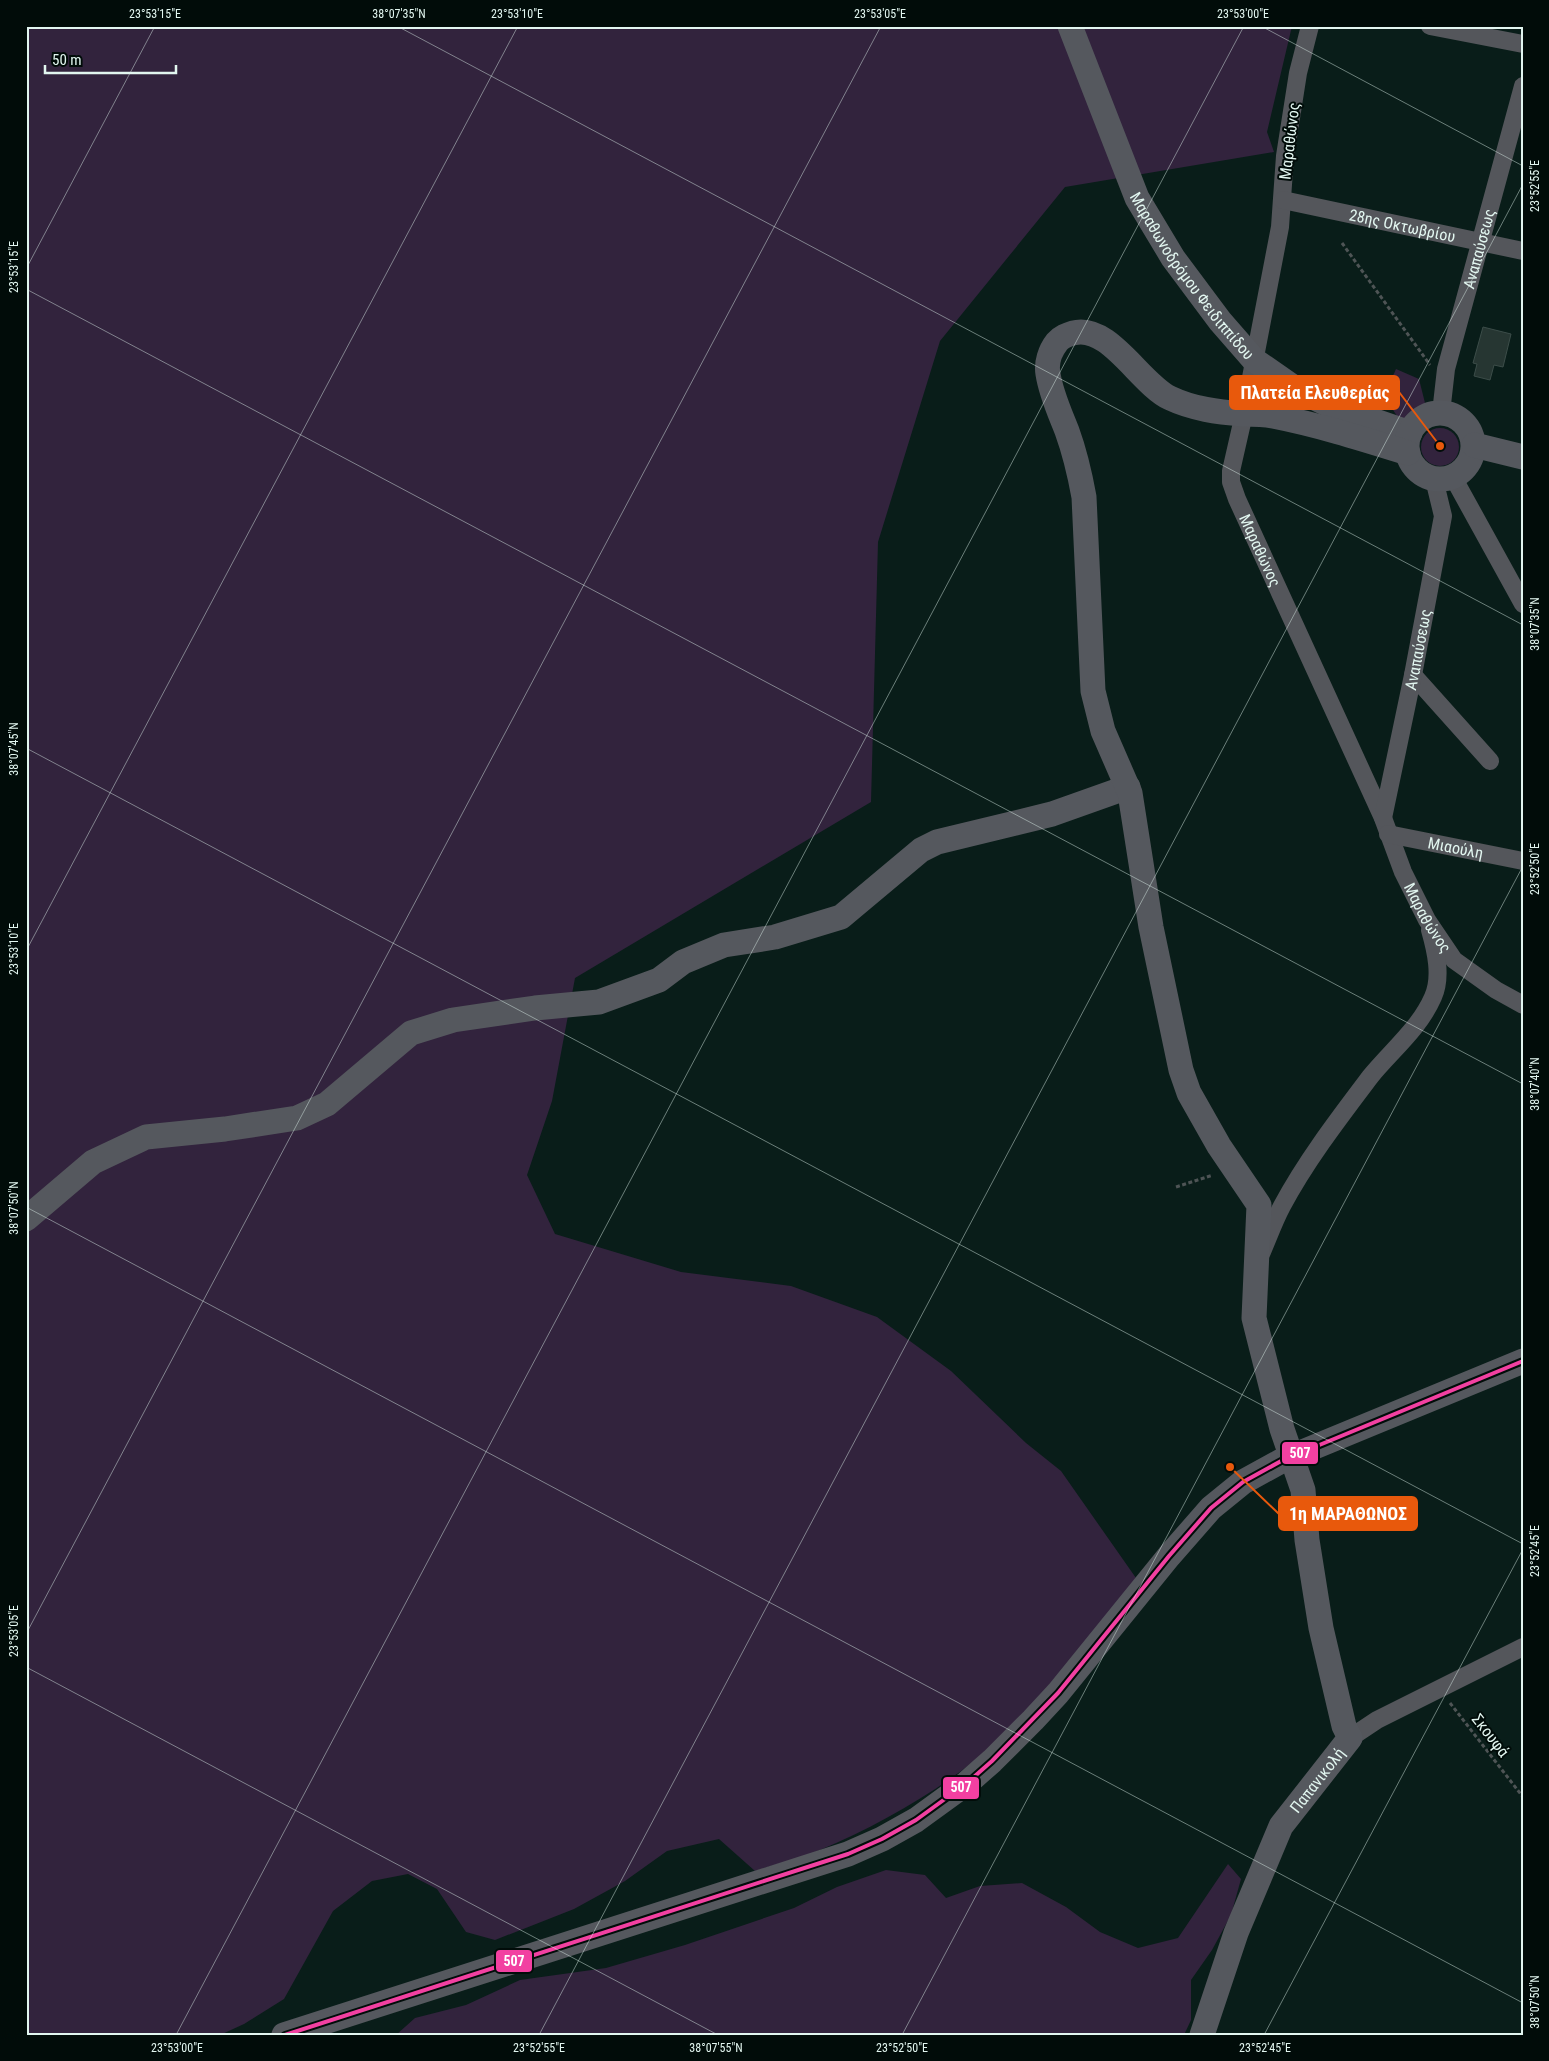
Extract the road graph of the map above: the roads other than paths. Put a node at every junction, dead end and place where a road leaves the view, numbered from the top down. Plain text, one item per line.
1 (1070, 26) edge
2 (1310, 26) edge
3 (1430, 26) edge
4 (1523, 44) edge
5 (1523, 86) edge
6 (1283, 200) junction
7 (1480, 242) junction
8 (1523, 252) edge
9 (1254, 360) junction
10 (1441, 413) junction
11 (1244, 414) junction
12 (1409, 443) junction
13 (1474, 445) junction
14 (1523, 457) edge
15 (1444, 478) junction
16 (1471, 509) junction
17 (1443, 516) junction
18 (1523, 604) edge
19 (1413, 675) junction
20 (1490, 761) dead end
21 (1128, 787) junction
22 (1385, 826) junction
23 (1523, 861) edge
24 (1427, 920) junction
25 (1523, 1005) edge
26 (26, 1219) edge
27 (1256, 1268) junction
28 (1523, 1361) edge
29 (1292, 1456) junction
30 (1523, 1647) edge
31 (1350, 1738) junction
32 (284, 2035) edge
33 (1202, 2035) edge

1 - 9 street, Μαραθωνοδρόμου Φειδιππίδου
2 - 6 street, Μαραθώνος
3 - 4 street
5 - 7 street, Αναπαύσεως
6 - 7 street, 28ης Οκτωβρίου
6 - 9 street, Μαραθώνος
7 - 8 street, 28ης Οκτωβρίου
7 - 10 street, Αναπαύσεως
9 - 11 street, Μαραθώνος
9 - 12 street, Μαραθωνοδρόμου Φειδιππίδου
10 - 12 street
10 - 13 street
11 - 12 street, Παπανικολή
11 - 21 street, Παπανικολή
11 - 22 street, Μαραθώνος
12 - 15 street
13 - 14 street
13 - 15 street
15 - 16 street
15 - 17 street, Αναπαύσεως
16 - 17 street
16 - 18 street
17 - 19 street, Αναπαύσεως
19 - 20 street
19 - 22 street, Αναπαύσεως
21 - 26 street
21 - 27 street, Παπανικολή
22 - 23 street, Μιαούλη
22 - 24 street, Μαραθώνος
24 - 25 street, Μαραθώνος
24 - 27 street
27 - 29 street, Παπανικολή
28 - 29 street
29 - 31 street, Παπανικολή
29 - 32 street
30 - 31 street
31 - 33 street, Παπανικολή

